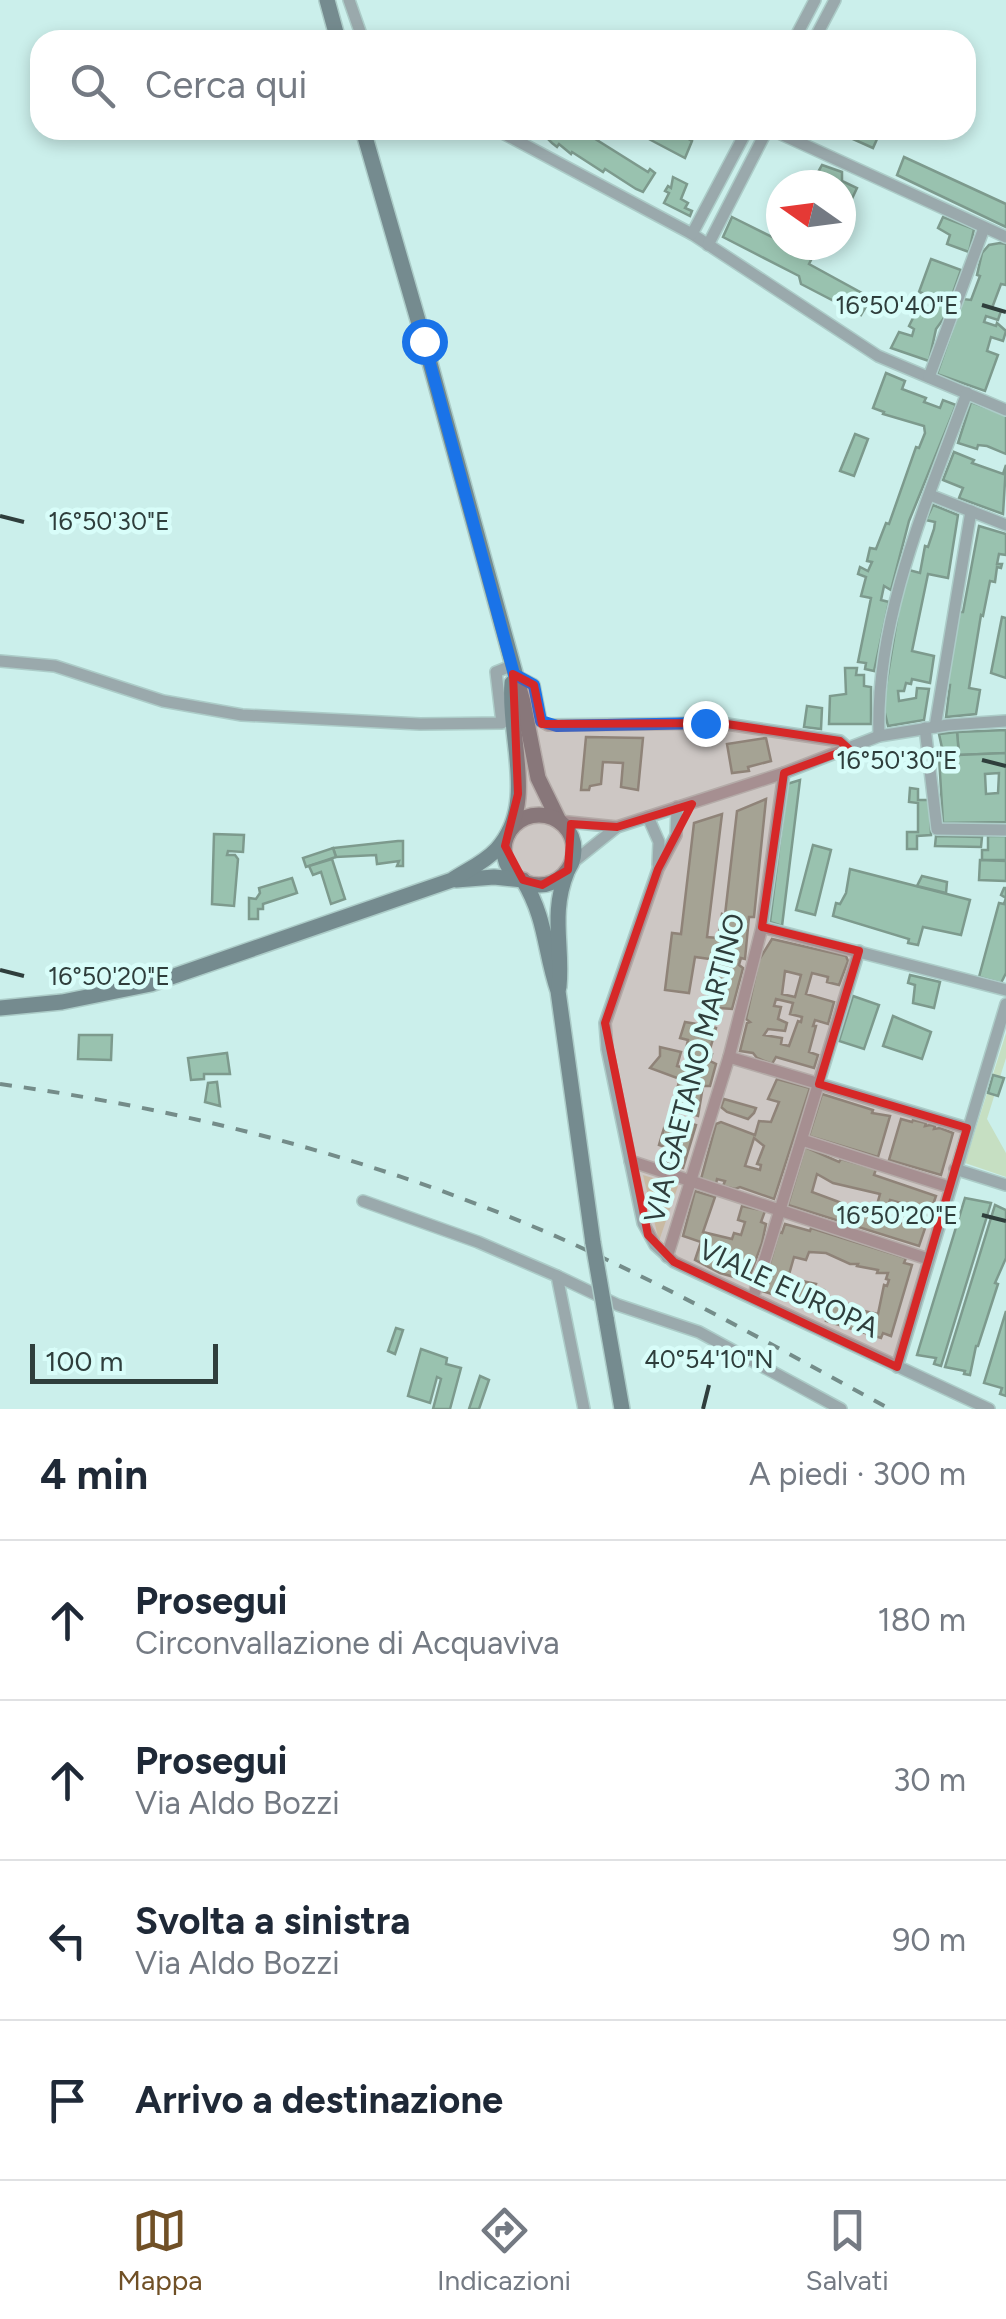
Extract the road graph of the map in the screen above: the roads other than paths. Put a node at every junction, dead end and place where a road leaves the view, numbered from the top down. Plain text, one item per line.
1 (327, 0) edge
2 (349, 0) edge
3 (815, 0) edge
4 (834, 0) edge
5 (335, 30) edge
6 (360, 30) edge
7 (799, 30) edge
8 (819, 30) edge
9 (366, 140) edge
10 (516, 140) edge
11 (742, 140) edge
12 (765, 140) edge
13 (792, 140) edge
14 (984, 228) junction
15 (692, 234) junction
16 (1006, 237) edge
17 (708, 245) junction
18 (929, 377) junction
19 (967, 393) junction
20 (1006, 410) edge
21 (930, 495) junction
22 (971, 512) junction
23 (1006, 526) edge
24 (0, 662) edge
25 (512, 670) junction
26 (1006, 721) edge
27 (930, 727) junction
28 (879, 736) junction
29 (849, 749) junction
30 (784, 773) junction
31 (677, 808) junction
32 (648, 818) junction
33 (559, 821) junction
34 (617, 827) junction
35 (1006, 830) edge
36 (507, 836) junction
37 (570, 867) junction
38 (658, 870) junction
39 (452, 880) junction
40 (523, 880) junction
41 (762, 926) junction
42 (859, 951) junction
43 (1006, 990) edge
44 (558, 992) junction
45 (1006, 1004) edge
46 (0, 1008) edge
47 (729, 1058) junction
48 (820, 1084) junction
49 (966, 1128) junction
50 (802, 1140) junction
51 (630, 1162) junction
52 (955, 1169) junction
53 (692, 1181) junction
54 (1006, 1185) edge
55 (950, 1187) junction
56 (362, 1201) dead end
57 (779, 1212) junction
58 (667, 1257) junction
59 (928, 1259) junction
60 (557, 1276) junction
61 (753, 1298) junction
62 (897, 1367) junction
63 (584, 1409) edge
64 (622, 1409) edge
65 (840, 1409) edge
66 (989, 1409) edge

1 - 5 main road
2 - 6 street
3 - 7 street
4 - 8 street
9 - 25 main road
10 - 15 street
11 - 15 street
12 - 17 street
13 - 14 street
14 - 16 street
14 - 18 street
15 - 17 street
17 - 18 street
18 - 19 street
19 - 20 street
19 - 21 street
21 - 22 street
21 - 28 street
22 - 23 street
22 - 27 street
24 - 25 street
25 - 29 street
25 - 33 main road
25 - 36 main road
26 - 27 street
27 - 28 street
27 - 35 street
28 - 29 street
29 - 30 street
30 - 31 street
30 - 41 street, VIA GAETANO MARTINO
31 - 32 street
31 - 38 street, VIALE EUROPA
32 - 34 street
32 - 38 street, VIALE EUROPA
33 - 34 street
33 - 36 main road
33 - 37 main road
34 - 37 street
36 - 39 main road
36 - 40 main road
37 - 40 main road
37 - 44 main road
38 - 51 street, VIALE EUROPA
39 - 40 main road
39 - 46 main road
40 - 44 main road
41 - 42 street
41 - 47 street, VIA GAETANO MARTINO
42 - 43 street
42 - 48 street
44 - 64 main road, bridge
45 - 49 street
47 - 48 street
47 - 53 street, VIA GAETANO MARTINO
48 - 49 street
48 - 50 street
49 - 52 street
50 - 55 street
50 - 57 street
51 - 53 street
51 - 58 street, VIALE EUROPA
52 - 54 street
52 - 55 street
53 - 57 street
53 - 58 street, VIA GAETANO MARTINO
55 - 59 street
56 - 60 street
57 - 59 street
57 - 61 street
58 - 61 street, VIALE EUROPA
59 - 62 street
60 - 63 street
60 - 65 street
61 - 62 street, VIALE EUROPA
62 - 66 street, VIALE EUROPA

